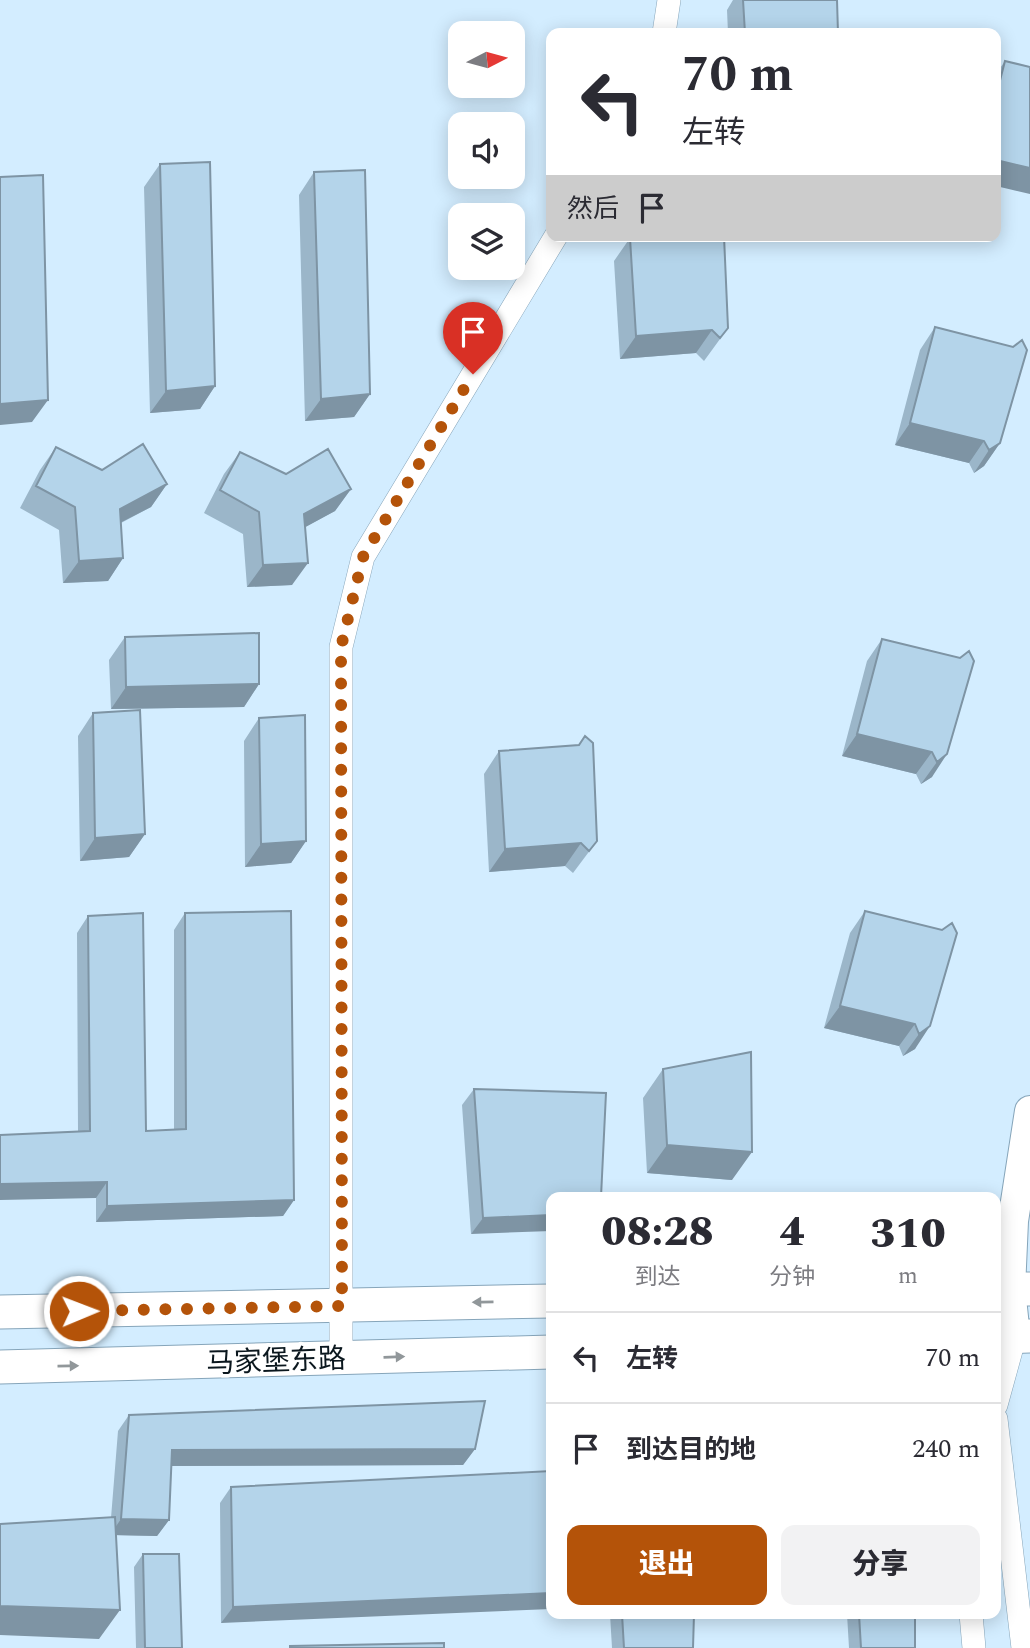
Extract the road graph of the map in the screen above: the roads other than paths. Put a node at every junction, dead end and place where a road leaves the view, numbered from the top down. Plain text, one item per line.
1 (669, 0) edge
2 (665, 28) edge
3 (552, 242) edge
4 (1030, 1111) edge
5 (1012, 1289) edge
6 (546, 1301) edge
7 (342, 1306) junction
8 (0, 1312) edge
9 (1014, 1336) edge
10 (546, 1352) edge
11 (341, 1359) junction
12 (0, 1367) edge
13 (1001, 1386) edge
14 (1001, 1461) edge
15 (971, 1619) edge
16 (974, 1648) edge
17 (1023, 1648) edge

1 - 2 street
3 - 7 street
4 - 5 street
5 - 9 street
6 -> 7 main road, 马家堡东路
7 - 8 main road, 马家堡东路
7 - 11 street
9 - 13 street
11 -> 10 main road, 马家堡东路
12 -> 11 main road, 马家堡东路
14 - 17 street
15 - 16 street

